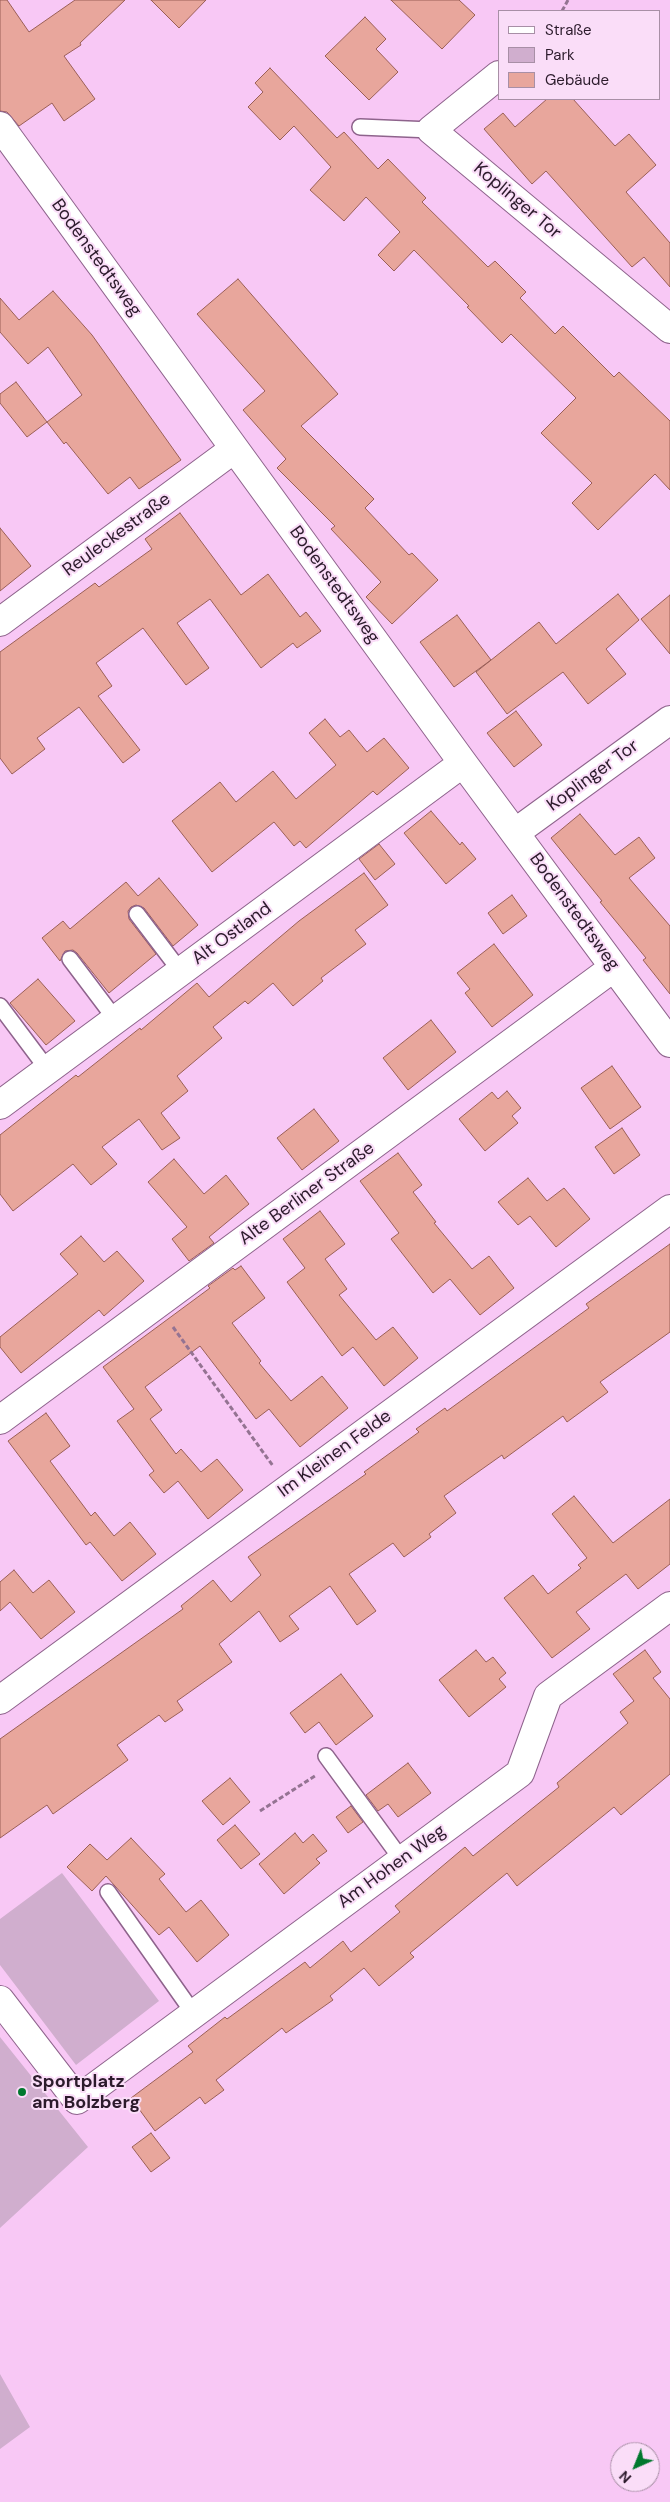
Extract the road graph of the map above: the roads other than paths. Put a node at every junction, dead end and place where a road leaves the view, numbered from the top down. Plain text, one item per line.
1 (498, 76) edge
2 (0, 126) edge
3 (360, 127) dead end
4 (431, 130) junction
5 (670, 329) edge
6 (234, 449) junction
7 (0, 622) edge
8 (670, 720) edge
9 (463, 763) junction
10 (516, 832) junction
11 (137, 914) dead end
12 (70, 959) dead end
13 (613, 968) junction
14 (181, 972) junction
15 (0, 1006) edge
16 (116, 1020) junction
17 (670, 1043) edge
18 (48, 1070) junction
19 (0, 1105) edge
20 (670, 1209) edge
21 (0, 1420) edge
22 (670, 1606) edge
23 (0, 1700) edge
24 (329, 1760) road end
25 (402, 1860) junction
26 (108, 1892) dead end
27 (0, 2000) edge
28 (194, 2014) junction

1 - 4 street
2 - 6 street, Bodenstedtsweg
3 - 4 lane
4 - 5 street, Koplinger Tor
6 - 7 street, Reuleckestraße
6 - 9 street, Bodenstedtsweg
8 - 10 street, Koplinger Tor
9 - 10 street, Bodenstedtsweg
9 - 14 street, Alt Ostland
10 - 13 street, Bodenstedtsweg
11 - 14 lane
12 - 16 lane
13 - 17 street, Bodenstedtsweg
13 - 21 street, Alte Berliner Straße
14 - 16 street, Alt Ostland
15 - 18 lane
16 - 18 street, Alt Ostland
18 - 19 street, Alt Ostland
20 - 23 street, Im Kleinen Felde
22 - 25 street, Am Hohen Weg
24 - 25 lane
25 - 28 street, Am Hohen Weg
26 - 28 lane
27 - 28 street, Am Hohen Weg

